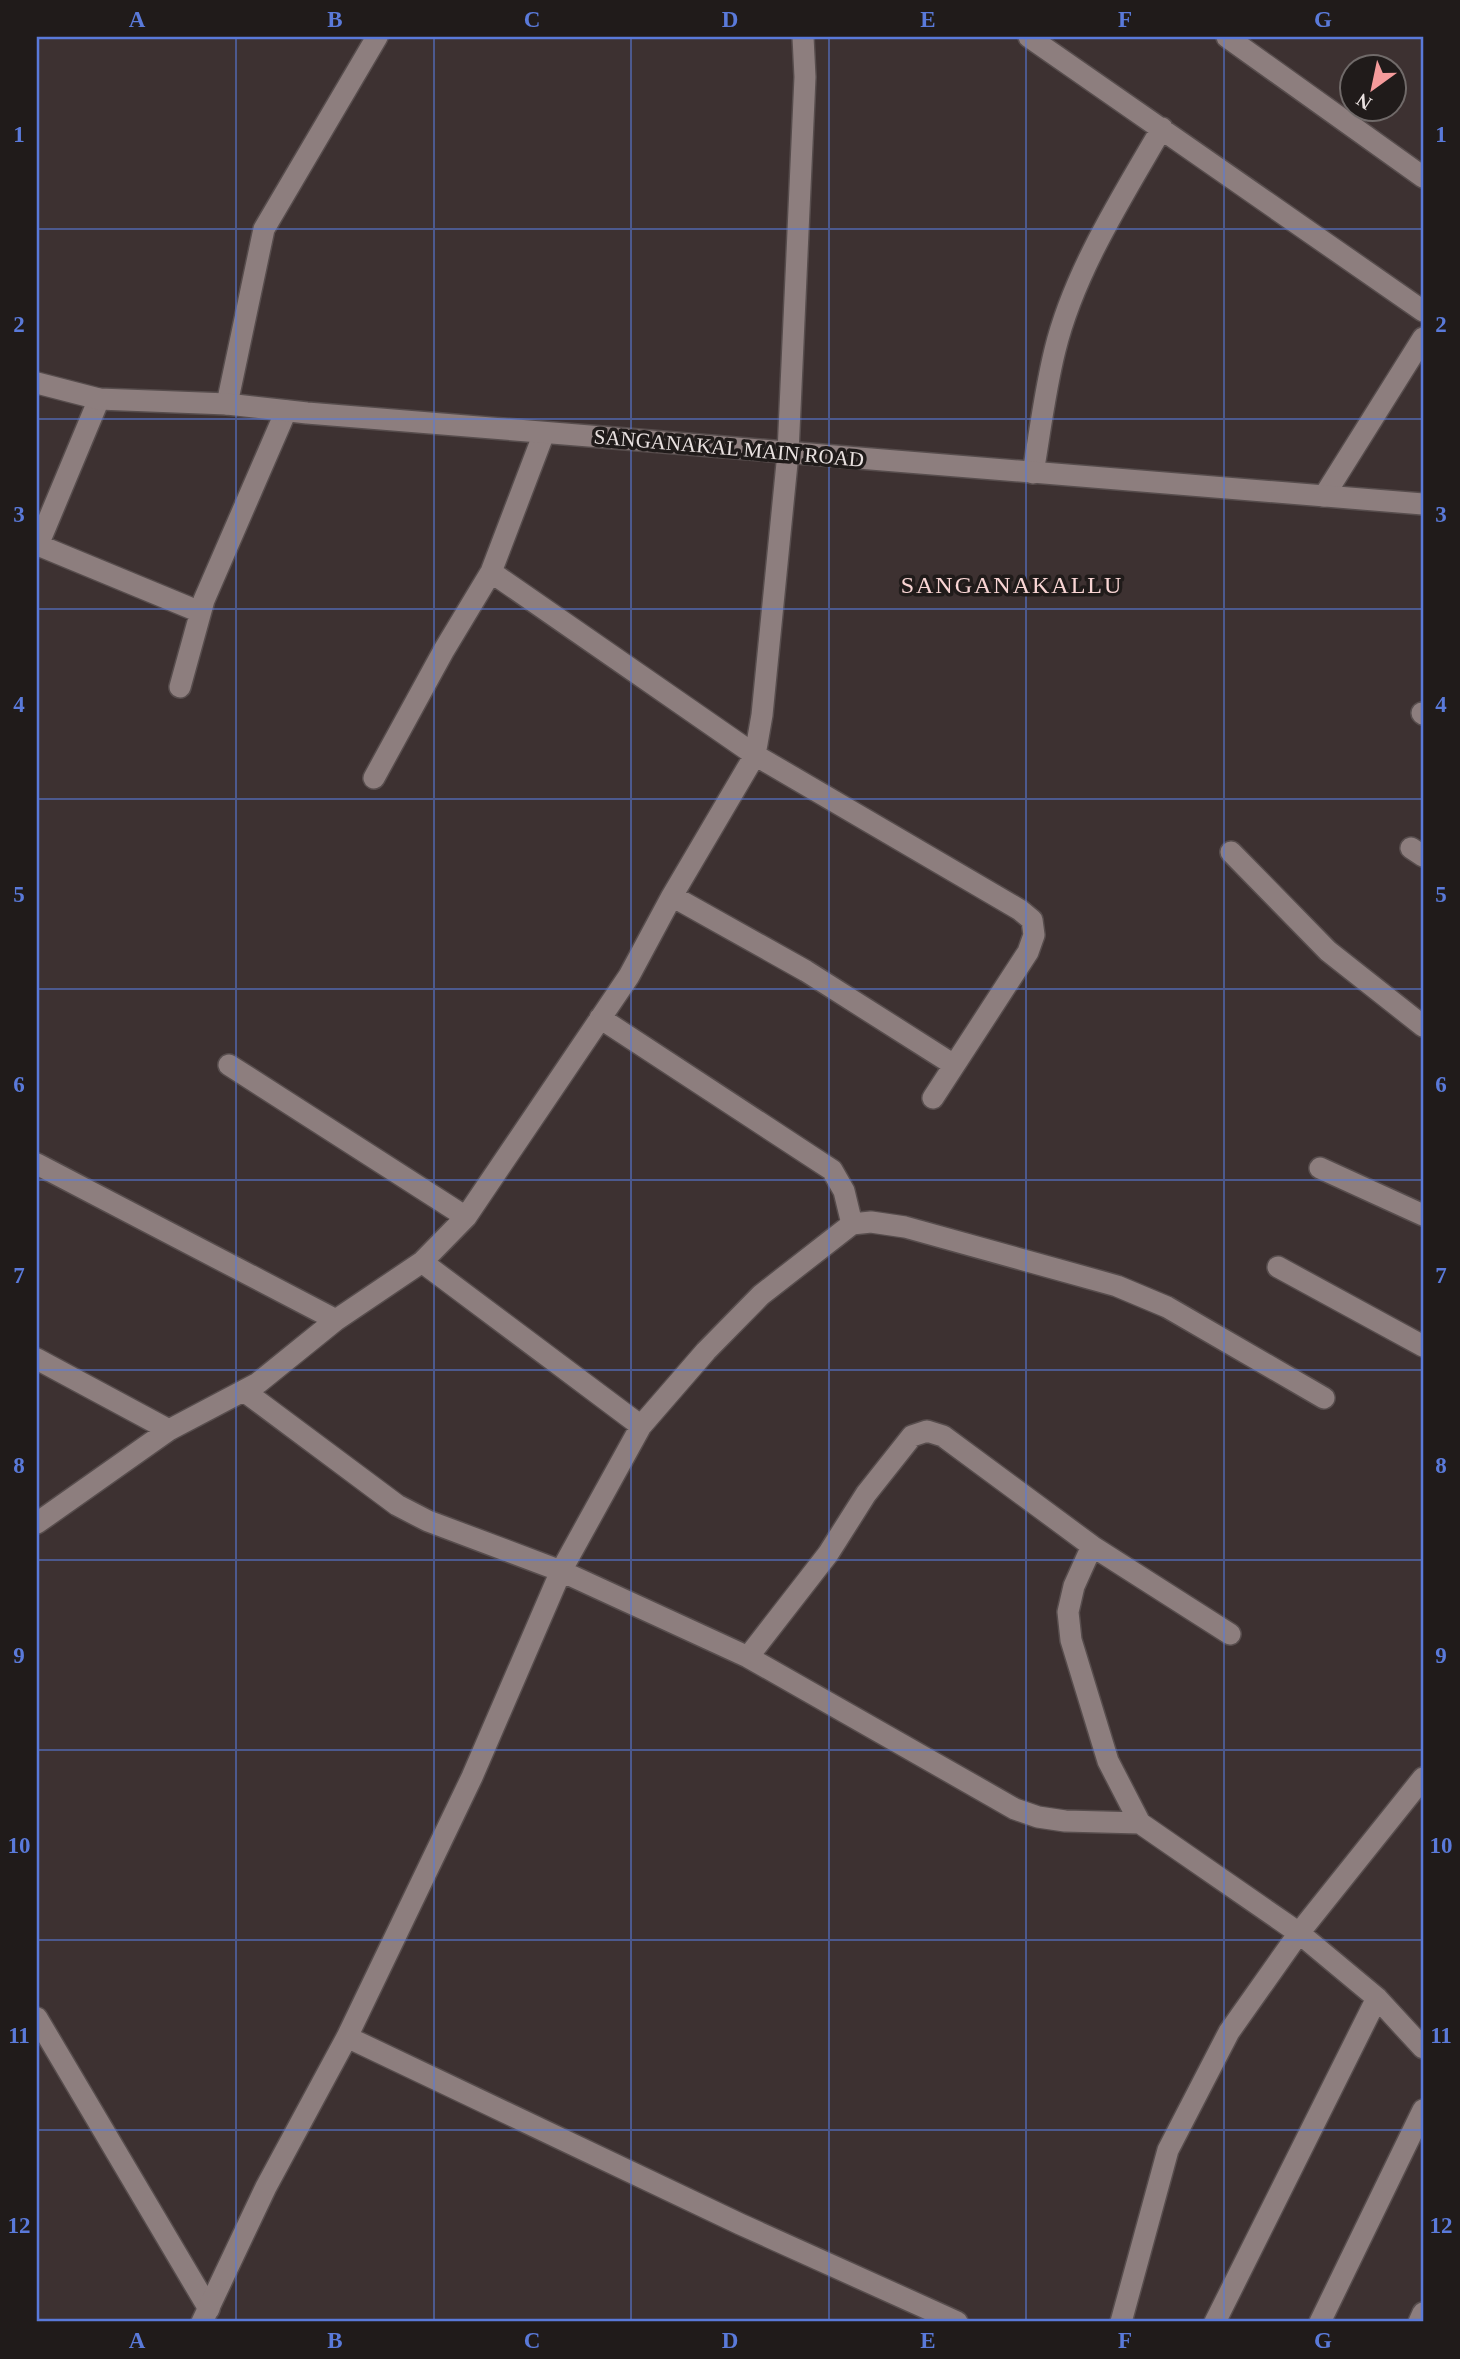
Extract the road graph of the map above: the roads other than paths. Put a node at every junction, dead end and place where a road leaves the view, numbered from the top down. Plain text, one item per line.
1 (377, 37) edge
2 (803, 37) edge
3 (1029, 37) edge
4 (1227, 37) edge
5 (1162, 128) junction
6 (1423, 177) edge
7 (1423, 311) edge
8 (1423, 338) edge
9 (37, 383) edge
10 (99, 399) junction
11 (227, 404) junction
12 (286, 411) junction
13 (544, 433) junction
14 (788, 453) junction
15 (1033, 473) junction
16 (1324, 496) junction
17 (1423, 505) edge
18 (491, 572) junction
19 (200, 612) junction
20 (180, 687) dead end
21 (755, 755) junction
22 (374, 778) dead end
23 (1231, 852) dead end
24 (672, 896) junction
25 (600, 1018) junction
26 (1423, 1026) edge
27 (229, 1065) dead end
28 (954, 1065) junction
29 (933, 1098) dead end
30 (37, 1164) edge
31 (1320, 1168) dead end
32 (1423, 1215) edge
33 (466, 1217) junction
34 (852, 1224) junction
35 (422, 1262) junction
36 (1278, 1267) dead end
37 (336, 1321) junction
38 (1423, 1346) edge
39 (37, 1359) edge
40 (244, 1391) junction
41 (1324, 1398) dead end
42 (641, 1426) junction
43 (169, 1430) junction
44 (37, 1523) edge
45 (1092, 1546) junction
46 (561, 1571) junction
47 (1230, 1634) dead end
48 (748, 1657) junction
49 (1423, 1778) edge
50 (1140, 1823) junction
51 (1299, 1933) junction
52 (1377, 1998) junction
53 (37, 2018) edge
54 (347, 2037) junction
55 (1423, 2048) edge
56 (1423, 2110) edge
57 (1423, 2313) edge
58 (206, 2316) edge
59 (957, 2322) edge
60 (1121, 2322) edge
61 (1215, 2322) edge
62 (1320, 2322) edge
63 (1419, 2322) edge

1 - 11 street
2 - 14 street
3 - 5 street
4 - 6 street
5 - 7 street
5 - 15 street
8 - 16 street
9 - 10 street, SANGANAKAL MAIN ROAD
10 - 11 street, SANGANAKAL MAIN ROAD
10 - 19 street
11 - 12 street, SANGANAKAL MAIN ROAD
12 - 13 street, SANGANAKAL MAIN ROAD
12 - 19 street
13 - 14 street, SANGANAKAL MAIN ROAD
13 - 18 street
14 - 15 street, SANGANAKAL MAIN ROAD
14 - 21 street
15 - 16 street, SANGANAKAL MAIN ROAD
16 - 17 street, SANGANAKAL MAIN ROAD
18 - 21 street
18 - 22 street
19 - 20 street
21 - 24 street
21 - 28 street
23 - 26 street
24 - 25 street
24 - 28 street
25 - 33 street
25 - 34 street
27 - 33 street
28 - 29 street
30 - 37 street
31 - 32 street
33 - 35 street
34 - 41 street
34 - 42 street
35 - 37 street
35 - 42 street
36 - 38 street
37 - 40 street
39 - 43 street
40 - 43 street
40 - 46 street
42 - 46 street
43 - 44 street
45 - 47 street
45 - 48 street
45 - 50 street
46 - 48 street
46 - 54 street
48 - 50 street
49 - 51 street
50 - 51 street
51 - 52 street
51 - 60 street
52 - 55 street
52 - 61 street
53 - 58 street
54 - 58 street
54 - 59 street
56 - 62 street
57 - 63 street

